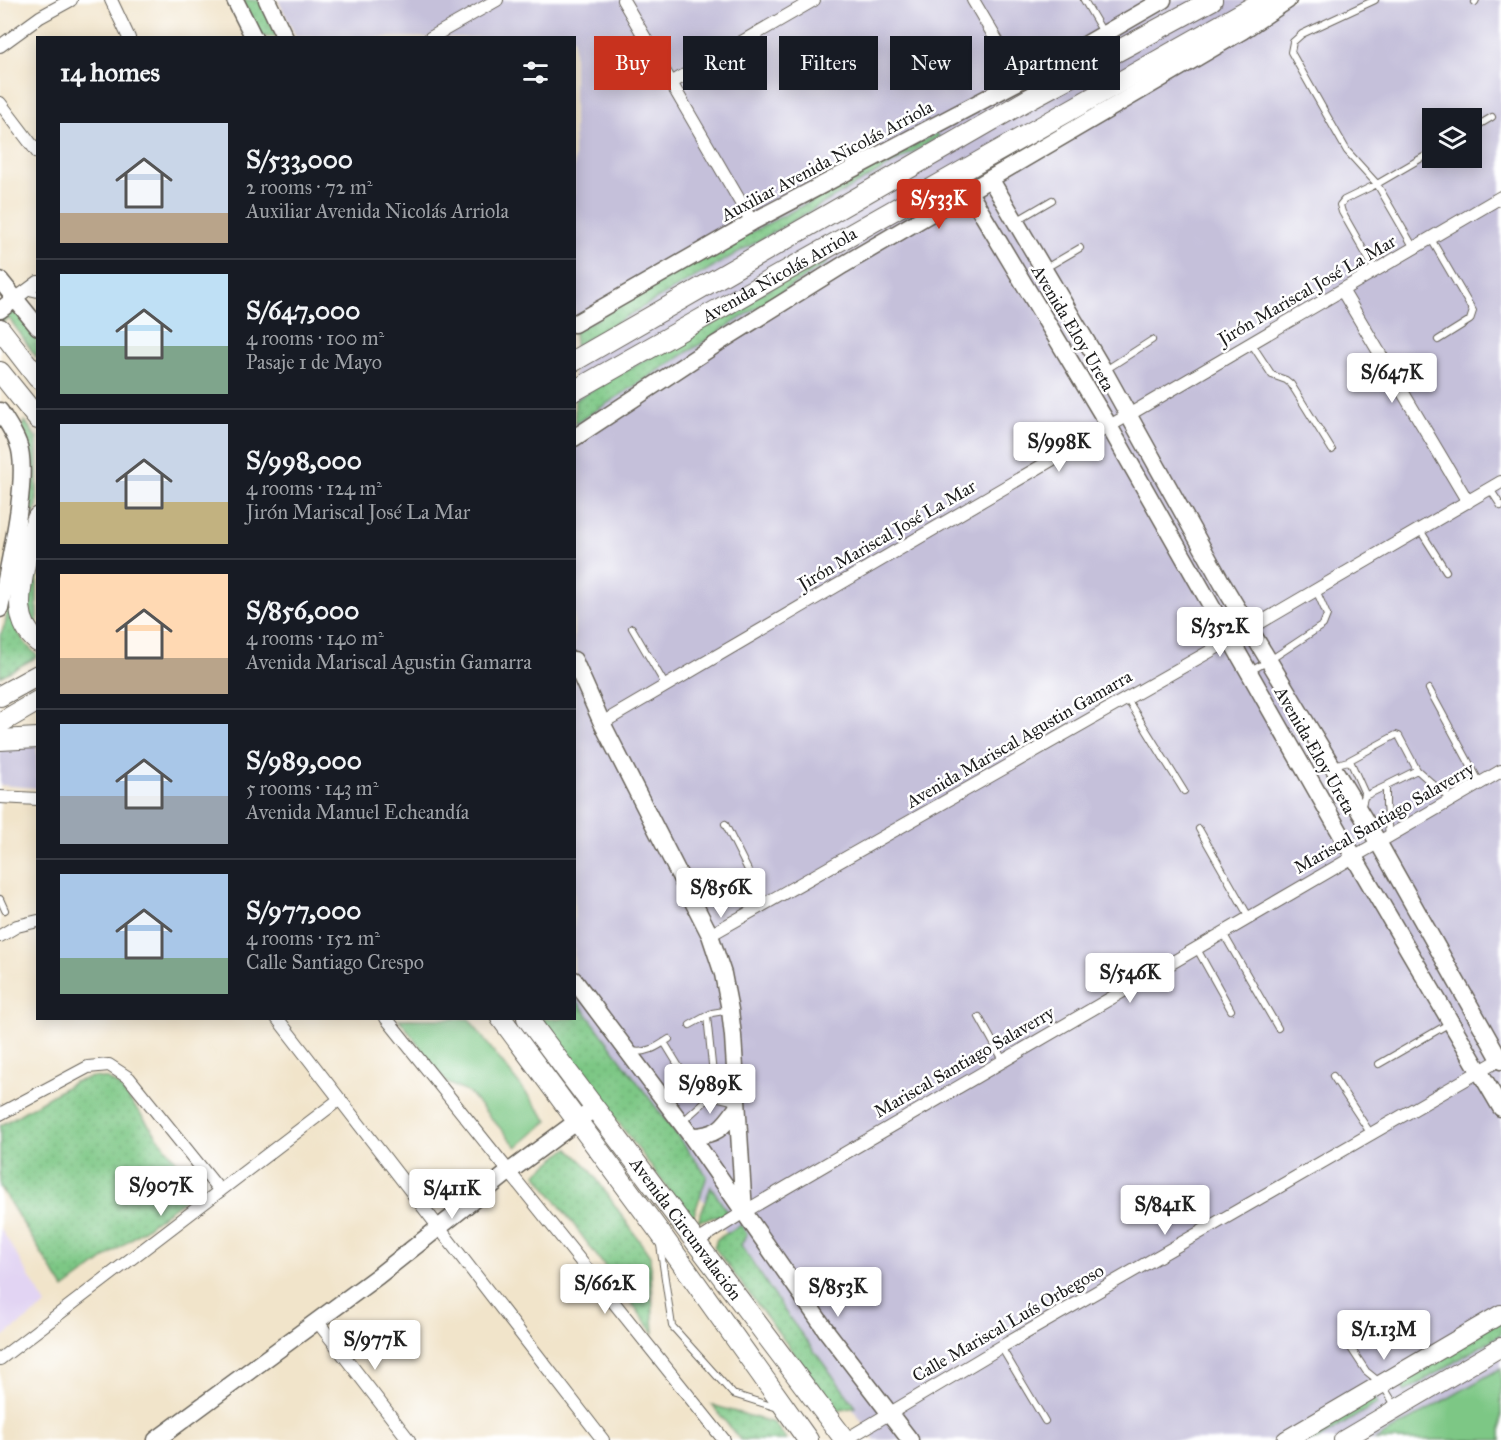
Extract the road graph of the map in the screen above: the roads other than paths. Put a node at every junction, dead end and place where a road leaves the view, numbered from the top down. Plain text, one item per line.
1 (71, 0) edge
2 (111, 0) edge
3 (235, 0) edge
4 (267, 0) edge
5 (497, 0) edge
6 (623, 0) edge
7 (814, 0) edge
8 (973, 0) edge
9 (1084, 0) edge
10 (1163, 0) edge
11 (1212, 0) edge
12 (1266, 0) edge
13 (1288, 0) edge
14 (1375, 0) edge
15 (1104, 34) junction
16 (128, 36) edge
17 (253, 36) edge
18 (284, 36) edge
19 (434, 36) edge
20 (644, 36) edge
21 (994, 36) edge
22 (1101, 36) edge
23 (0, 46) edge
24 (1128, 46) junction
25 (1120, 48) edge
26 (671, 83) joint
27 (1001, 90) edge
28 (0, 103) edge
29 (1492, 117) dead end
30 (1482, 123) edge
31 (36, 150) edge
32 (1422, 158) edge
33 (991, 180) junction
34 (1377, 184) junction
35 (969, 192) junction
36 (1501, 197) edge
37 (1052, 200) dead end
38 (752, 222) junction
39 (1019, 229) junction
40 (1431, 238) junction
41 (1002, 248) junction
42 (1080, 248) dead end
43 (1414, 248) junction
44 (1044, 270) junction
45 (1375, 271) junction
46 (0, 280) edge
47 (1342, 290) junction
48 (26, 294) edge
49 (0, 309) edge
50 (36, 322) edge
51 (576, 323) edge
52 (0, 330) edge
53 (1152, 340) dead end
54 (1438, 340) dead end
55 (1085, 341) junction
56 (1251, 343) junction
57 (1065, 354) junction
58 (576, 360) edge
59 (1104, 371) junction
60 (0, 372) edge
61 (36, 375) edge
62 (576, 390) edge
63 (0, 411) edge
64 (1128, 415) junction
65 (36, 416) edge
66 (1109, 426) junction
67 (576, 437) edge
68 (1332, 450) dead end
69 (1161, 473) junction
70 (1501, 482) edge
71 (1141, 484) junction
72 (1489, 489) junction
73 (1468, 501) junction
74 (1501, 506) edge
75 (36, 522) edge
76 (1420, 529) junction
77 (1446, 571) dead end
78 (1222, 583) junction
79 (1316, 590) junction
80 (1203, 593) junction
81 (0, 609) edge
82 (632, 628) dead end
83 (1251, 628) junction
84 (36, 640) edge
85 (1230, 640) junction
86 (1270, 660) junction
87 (576, 664) edge
88 (1248, 672) junction
89 (36, 676) edge
90 (666, 686) junction
91 (1429, 689) dead end
92 (0, 696) edge
93 (1127, 698) junction
94 (36, 702) edge
95 (0, 723) edge
96 (602, 723) junction
97 (36, 738) edge
98 (0, 740) edge
99 (1324, 751) junction
100 (1301, 764) junction
101 (1340, 764) junction
102 (1417, 770) junction
103 (1501, 771) edge
104 (1480, 783) junction
105 (1386, 786) junction
106 (1184, 791) dead end
107 (0, 797) edge
108 (36, 799) edge
109 (1450, 800) junction
110 (1363, 804) junction
111 (725, 824) dead end
112 (1199, 829) dead end
113 (1384, 839) junction
114 (1354, 856) junction
115 (0, 899) edge
116 (765, 904) junction
117 (5, 910) dead end
118 (1249, 917) junction
119 (36, 921) edge
120 (1222, 933) junction
121 (710, 935) junction
122 (0, 936) edge
123 (1197, 948) junction
124 (576, 983) edge
125 (730, 1010) junction
126 (1231, 1010) dead end
127 (707, 1016) junction
128 (979, 1017) dead end
129 (279, 1020) edge
130 (388, 1020) edge
131 (502, 1020) edge
132 (529, 1020) edge
133 (1450, 1023) junction
134 (690, 1025) dead end
135 (1278, 1028) dead end
136 (627, 1051) junction
137 (1003, 1060) junction
138 (1501, 1060) edge
139 (1378, 1064) dead end
140 (1481, 1071) junction
141 (1332, 1076) dead end
142 (686, 1078) dead end
143 (711, 1096) junction
144 (700, 1097) dead end
145 (340, 1099) junction
146 (703, 1105) junction
147 (736, 1105) junction
148 (595, 1107) junction
149 (1501, 1108) edge
150 (0, 1114) edge
151 (577, 1120) junction
152 (687, 1129) junction
153 (1372, 1135) junction
154 (510, 1171) junction
155 (220, 1191) junction
156 (744, 1212) junction
157 (439, 1227) junction
158 (658, 1230) junction
159 (696, 1242) junction
160 (1501, 1314) edge
161 (318, 1321) junction
162 (1345, 1339) dead end
163 (1001, 1347) junction
164 (1501, 1347) edge
165 (0, 1359) edge
166 (1382, 1384) junction
167 (1397, 1408) junction
168 (787, 1411) junction
169 (889, 1412) junction
170 (1045, 1421) dead end
171 (156, 1440) edge
172 (409, 1440) edge
173 (603, 1440) edge
174 (724, 1440) edge
175 (808, 1440) edge
176 (845, 1440) edge
177 (910, 1440) edge
178 (1286, 1440) edge
179 (1343, 1440) edge

1 - 23 street
2 - 16 street
3 - 17 street
4 - 18 street
5 - 19 street
6 - 20 street
7 - 26 street
8 - 21 street
9 - 15 lane
10 - 15 street, Auxiliar Avenida Nicolás Arriola
11 - 24 main road, Avenida Nicolás Arriola
12 - 62 main road, Avenida Nicolás Arriola
13 - 33 street
14 - 34 lane
15 - 22 street, Auxiliar Avenida Nicolás Arriola
24 - 25 main road
24 - 58 main road, Avenida Nicolás Arriola
26 - 38 street
27 - 38 street, Auxiliar Avenida Nicolás Arriola
28 - 31 street
29 - 30 lane
32 - 34 lane
33 - 35 street
33 - 39 street, Avenida Eloy Ureta
34 - 43 lane
34 - 45 lane
35 - 41 street, Avenida Eloy Ureta
35 - 67 street
36 - 40 street, Jirón Mariscal José La Mar
37 - 39 lane
38 - 51 street, Auxiliar Avenida Nicolás Arriola
39 - 41 street
39 - 44 street, Avenida Eloy Ureta
40 - 43 street, Jirón Mariscal José La Mar
40 - 54 lane
41 - 57 street, Avenida Eloy Ureta
42 - 44 lane
43 - 45 street, Jirón Mariscal José La Mar
44 - 55 street, Avenida Eloy Ureta
45 - 47 street, Jirón Mariscal José La Mar
46 - 48 street
47 - 56 street, Jirón Mariscal José La Mar
47 - 73 street
48 - 49 street
48 - 50 street
52 - 61 main road
53 - 59 lane
55 - 57 street
55 - 59 street, Avenida Eloy Ureta
56 - 64 street, Jirón Mariscal José La Mar
56 - 68 lane
57 - 66 street, Avenida Eloy Ureta
59 - 64 street, Avenida Eloy Ureta
60 - 65 main road
63 - 81 street
64 - 66 street, Jirón Mariscal José La Mar
64 - 69 street, Avenida Eloy Ureta
66 - 71 street, Avenida Eloy Ureta
66 - 90 street, Jirón Mariscal José La Mar
69 - 71 street
69 - 78 street, Avenida Eloy Ureta
70 - 72 street, Avenida Mariscal Agustin Gamarra
71 - 80 street, Avenida Eloy Ureta
72 - 73 street, Avenida Mariscal Agustin Gamarra
72 - 74 lane
73 - 76 street, Avenida Mariscal Agustin Gamarra
75 - 84 main road
76 - 77 lane
76 - 79 street, Avenida Mariscal Agustin Gamarra
78 - 80 street
78 - 83 street, Avenida Eloy Ureta
79 - 83 street, Avenida Mariscal Agustin Gamarra
79 - 86 lane
80 - 85 street, Avenida Eloy Ureta
82 - 90 lane
83 - 85 street, Avenida Mariscal Agustin Gamarra
83 - 86 street, Avenida Eloy Ureta
85 - 88 street, Avenida Eloy Ureta
85 - 93 street, Avenida Mariscal Agustin Gamarra
86 - 88 lane
86 - 99 street, Avenida Eloy Ureta
87 - 96 street
88 - 100 street, Avenida Eloy Ureta
89 - 92 main road
90 - 96 street, Jirón Mariscal José La Mar
91 - 104 lane
93 - 106 lane
93 - 116 street, Avenida Mariscal Agustin Gamarra
94 - 95 main road
96 - 121 street
97 - 98 main road
99 - 100 street
99 - 101 street, Avenida Eloy Ureta
100 - 114 street, Avenida Eloy Ureta
101 - 102 lane
101 - 110 street, Avenida Eloy Ureta
102 - 105 lane
102 - 109 lane
103 - 104 street, Mariscal Santiago Salaverry
104 - 109 street, Mariscal Santiago Salaverry
105 - 110 lane
105 - 113 lane
107 - 108 street
109 - 113 street, Mariscal Santiago Salaverry
110 - 113 street, Avenida Eloy Ureta
111 - 116 lane
112 - 118 lane
113 - 114 street, Mariscal Santiago Salaverry
113 - 138 street, Avenida Eloy Ureta
114 - 118 street, Mariscal Santiago Salaverry
114 - 133 street, Avenida Eloy Ureta
115 - 117 lane
116 - 121 street, Avenida Mariscal Agustin Gamarra
118 - 120 street, Mariscal Santiago Salaverry
119 - 122 street
120 - 123 street, Mariscal Santiago Salaverry
120 - 135 lane
121 - 125 street
123 - 126 lane
123 - 137 street, Mariscal Santiago Salaverry
124 - 136 street
125 - 127 lane
125 - 147 street
127 - 134 lane
127 - 143 lane
128 - 137 lane
129 - 145 street
130 - 154 street
131 - 151 main road, Avenida Circunvalación
132 - 148 main road, Avenida Circunvalación
133 - 139 lane
133 - 140 street, Avenida Eloy Ureta
136 - 142 lane
136 - 152 street
137 - 156 street, Mariscal Santiago Salaverry
138 - 140 street, Calle Mariscal Luís Orbegoso
140 - 149 street, Avenida Eloy Ureta
140 - 153 street, Calle Mariscal Luís Orbegoso
141 - 153 lane
143 - 146 lane
143 - 147 lane
144 - 146 lane
145 - 155 street
145 - 157 street
146 - 152 lane
147 - 152 street
147 - 156 street
148 - 151 street
148 - 159 main road, Avenida Circunvalación
150 - 155 street
151 - 154 street
151 - 158 main road, Avenida Circunvalación
152 - 156 street
153 - 163 street, Calle Mariscal Luís Orbegoso
154 - 157 street
154 - 174 street
155 - 165 street
156 - 159 street, Mariscal Santiago Salaverry
156 - 169 street
157 - 161 street
157 - 173 street
158 - 168 main road, Avenida Circunvalación
158 - 168 lane
159 - 176 main road, Avenida Circunvalación
160 - 166 main road
161 - 171 street
161 - 172 street
162 - 166 lane
163 - 169 street, Calle Mariscal Luís Orbegoso
163 - 170 lane
164 - 167 main road
166 - 167 lane
166 - 178 main road
167 - 179 main road
168 - 175 main road, Avenida Circunvalación
169 - 176 street, Calle Mariscal Luís Orbegoso
169 - 177 street

